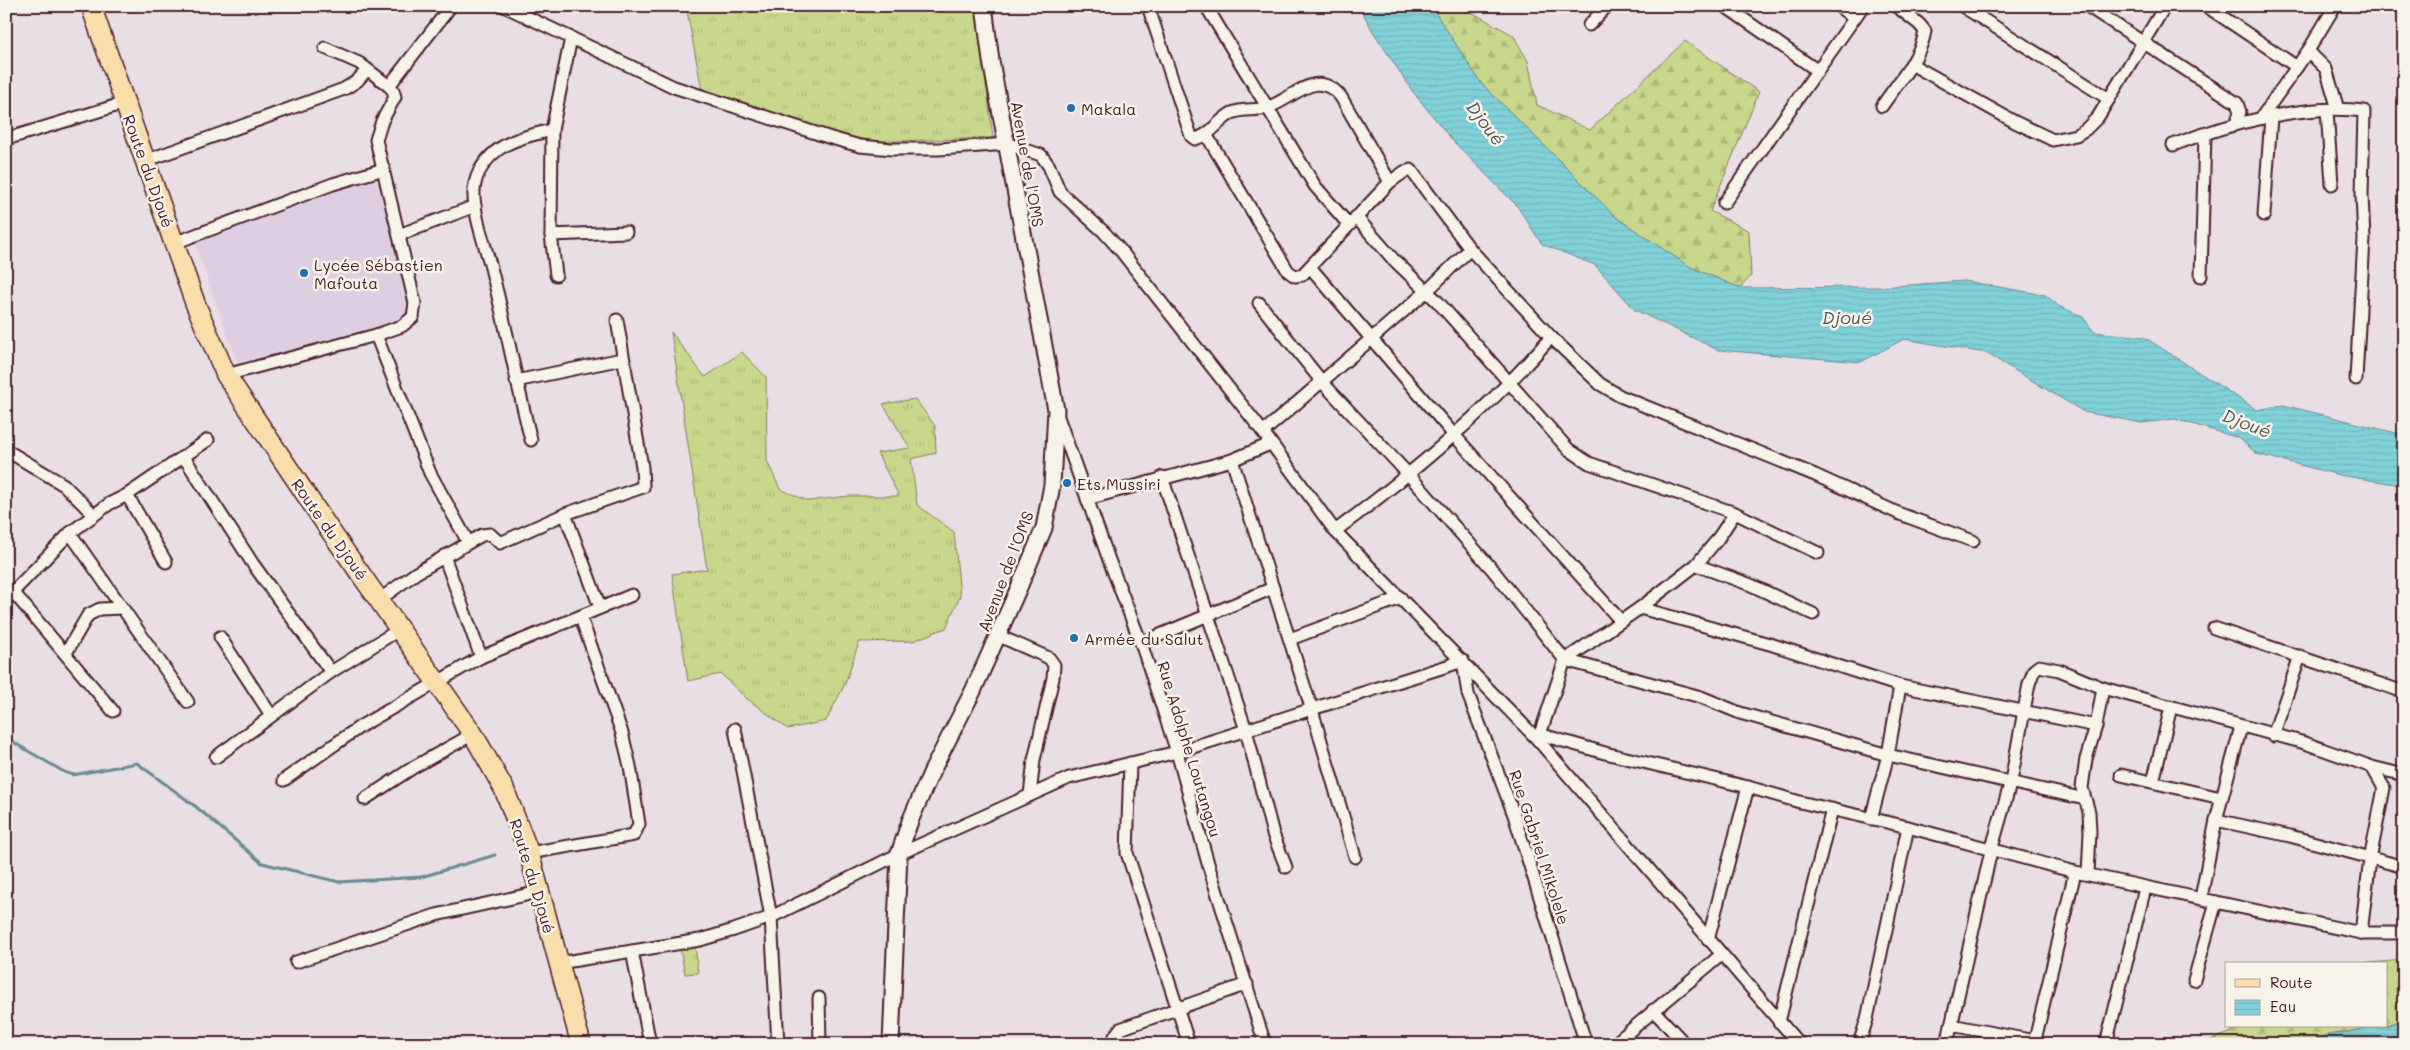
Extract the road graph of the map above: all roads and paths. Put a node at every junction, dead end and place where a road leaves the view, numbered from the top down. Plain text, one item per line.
1 (91, 6) edge
2 (451, 6) edge
3 (504, 6) edge
4 (984, 6) edge
5 (1148, 6) edge
6 (1206, 6) edge
7 (1607, 6) edge
8 (1838, 6) edge
9 (1863, 6) edge
10 (1896, 6) edge
11 (1962, 6) edge
12 (2088, 6) edge
13 (2165, 6) edge
14 (2206, 6) edge
15 (2331, 8) edge
16 (1733, 10) edge
17 (1854, 18) junction
18 (1590, 25) dead end
19 (571, 38) junction
20 (2143, 42) junction
21 (325, 48) dead end
22 (2308, 51) junction
23 (1911, 64) junction
24 (2297, 67) junction
25 (367, 70) junction
26 (1818, 71) junction
27 (389, 86) junction
28 (2109, 99) junction
29 (124, 103) junction
30 (1882, 106) dead end
31 (1268, 107) junction
32 (2332, 109) junction
33 (2266, 117) junction
34 (2236, 124) junction
35 (552, 130) junction
36 (2204, 134) junction
37 (1207, 136) junction
38 (6, 139) edge
39 (1008, 144) junction
40 (2173, 145) dead end
41 (145, 161) junction
42 (384, 170) junction
43 (1390, 182) junction
44 (2332, 184) dead end
45 (1724, 203) dead end
46 (475, 206) junction
47 (2264, 215) dead end
48 (1352, 221) junction
49 (626, 232) dead end
50 (551, 234) junction
51 (399, 235) junction
52 (174, 243) junction
53 (1470, 249) junction
54 (1310, 267) junction
55 (556, 275) dead end
56 (2201, 276) dead end
57 (1428, 291) junction
58 (1259, 303) dead end
59 (617, 320) dead end
60 (376, 335) junction
61 (1551, 336) junction
62 (1372, 339) junction
63 (622, 359) junction
64 (226, 375) junction
65 (2356, 379) dead end
66 (516, 381) junction
67 (1322, 383) junction
68 (1509, 383) junction
69 (1056, 410) junction
70 (1263, 432) junction
71 (1454, 435) junction
72 (208, 440) dead end
73 (531, 440) dead end
74 (1270, 444) junction
75 (6, 450) edge
76 (184, 457) junction
77 (1232, 460) junction
78 (1409, 475) junction
79 (1162, 477) junction
80 (127, 495) junction
81 (1087, 499) junction
82 (1735, 513) junction
83 (565, 514) junction
84 (94, 515) junction
85 (1335, 532) junction
86 (70, 533) junction
87 (1973, 541) dead end
88 (468, 542) junction
89 (1818, 553) dead end
90 (444, 556) junction
91 (166, 562) dead end
92 (1696, 565) junction
93 (1273, 588) junction
94 (632, 595) dead end
95 (10, 596) edge
96 (1401, 598) junction
97 (379, 600) junction
98 (600, 607) junction
99 (122, 608) junction
100 (1640, 608) junction
101 (1812, 614) dead end
102 (1206, 616) junction
103 (581, 618) junction
104 (1620, 620) junction
105 (2214, 628) dead end
106 (400, 629) junction
107 (999, 636) junction
108 (220, 637) dead end
109 (1290, 639) junction
110 (1141, 643) junction
111 (66, 653) junction
112 (2300, 656) junction
113 (481, 657) junction
114 (1565, 660) junction
115 (1463, 661) junction
116 (331, 672) junction
117 (436, 682) junction
118 (1900, 686) junction
119 (2103, 688) junction
120 (2404, 692) edge
121 (188, 702) dead end
122 (2171, 707) junction
123 (1312, 710) junction
124 (113, 711) dead end
125 (2026, 711) junction
126 (272, 715) junction
127 (2096, 726) junction
128 (2241, 727) junction
129 (735, 729) dead end
130 (1246, 730) junction
131 (472, 734) junction
132 (2273, 736) junction
133 (1539, 737) junction
134 (1176, 752) junction
135 (1888, 755) junction
136 (216, 757) dead end
137 (1130, 763) junction
138 (2372, 767) junction
139 (2121, 775) dead end
140 (2402, 775) edge
141 (284, 780) dead end
142 (2011, 781) junction
143 (2153, 782) junction
144 (1748, 787) junction
145 (2384, 788) junction
146 (1030, 795) junction
147 (2221, 798) junction
148 (365, 799) dead end
149 (2085, 800) junction
150 (1832, 810) junction
151 (1871, 819) junction
152 (2216, 820) junction
153 (1908, 827) junction
154 (1991, 851) junction
155 (529, 853) junction
156 (899, 854) junction
157 (1355, 857) dead end
158 (2370, 859) junction
159 (1286, 867) dead end
160 (2404, 868) edge
161 (2075, 872) junction
162 (2088, 874) junction
163 (2146, 888) junction
164 (539, 892) junction
165 (2201, 898) junction
166 (2216, 902) junction
167 (771, 917) junction
168 (2361, 932) junction
169 (2404, 933) edge
170 (1708, 940) junction
171 (632, 951) junction
172 (1721, 955) junction
173 (296, 962) dead end
174 (559, 963) junction
175 (2194, 980) dead end
176 (1247, 984) junction
177 (819, 998) dead end
178 (1177, 1008) junction
179 (1653, 1010) junction
180 (1779, 1022) junction
181 (1951, 1025) junction
182 (2034, 1042) edge
183 (581, 1044) edge
184 (650, 1044) edge
185 (778, 1044) edge
186 (820, 1044) edge
187 (891, 1044) edge
188 (1116, 1044) edge
189 (1189, 1044) edge
190 (1265, 1044) edge
191 (1586, 1044) edge
192 (1614, 1044) edge
193 (1685, 1044) edge
194 (1799, 1044) edge
195 (1859, 1044) edge
196 (1947, 1044) edge
197 (2106, 1044) edge

1 - 29 main road, Route du Djoué
2 - 27 street
3 - 19 street
4 - 39 street, Avenue de l'OMS
5 - 37 street
6 - 31 street
7 - 18 street
8 - 17 street
9 - 17 street
10 - 23 street
11 - 28 street
12 - 20 street
13 - 20 street
14 - 24 street
15 - 22 street
16 - 26 street
17 - 26 street
19 - 35 street
19 - 39 street
20 - 28 street
20 - 34 street
21 - 25 street
22 - 24 street
22 - 32 street
23 - 28 street
23 - 30 street
24 - 33 street
25 - 27 street
25 - 41 street
26 - 45 street
27 - 42 street
29 - 38 street
29 - 41 main road, Route du Djoué
31 - 37 street
31 - 43 street
31 - 48 street
32 - 33 street
32 - 44 street
32 - 65 street
33 - 34 street
33 - 47 street
34 - 36 street
35 - 46 street
35 - 50 street
36 - 40 street
36 - 56 street
37 - 54 street
39 - 69 street, Avenue de l'OMS
39 - 70 street
41 - 52 main road, Route du Djoué
42 - 51 street
42 - 52 street
43 - 48 street
43 - 53 street
46 - 51 street
46 - 66 street
48 - 54 street
48 - 57 street
49 - 50 street
50 - 55 street
51 - 60 street
52 - 64 main road, Route du Djoué
53 - 57 street
53 - 61 street
54 - 62 street
57 - 62 street
57 - 68 street
58 - 67 street
59 - 63 street
60 - 64 street
60 - 88 street
61 - 68 street
61 - 87 street
62 - 67 street
62 - 71 street
63 - 66 street
63 - 83 street
64 - 97 main road, Route du Djoué
66 - 73 street
67 - 70 street
67 - 78 street
68 - 71 street
68 - 82 street
69 - 81 street, Rue Adolphe Loutangou
69 - 107 street, Avenue de l'OMS
70 - 74 street
71 - 78 street
71 - 104 street
72 - 76 street
74 - 77 street
74 - 85 street
75 - 84 street
76 - 80 street
76 - 116 street
77 - 79 street
77 - 93 street
78 - 85 street
78 - 114 street
79 - 81 street
79 - 102 street
80 - 84 street
80 - 91 street
81 - 110 street, Rue Adolphe Loutangou
82 - 89 street
82 - 92 street
83 - 88 street
83 - 98 street
84 - 86 street
85 - 96 street
86 - 95 street
86 - 99 street
88 - 90 street
90 - 97 street
90 - 113 street
92 - 100 street
92 - 101 street
93 - 102 street
93 - 109 street
94 - 98 street
95 - 111 street
96 - 109 street
96 - 115 street
97 - 106 main road, Route du Djoué
98 - 103 street
99 - 111 street
99 - 121 street
100 - 104 street
100 - 118 street
102 - 110 street
102 - 130 street
103 - 113 street
103 - 155 street
104 - 114 street
105 - 112 street
106 - 116 street
106 - 117 main road, Route du Djoué
107 - 146 street
107 - 156 street, Avenue de l'OMS
108 - 126 street
109 - 123 street
110 - 134 street, Rue Adolphe Loutangou
111 - 124 street
112 - 120 street
112 - 132 street
113 - 117 street
114 - 133 street
114 - 135 street
115 - 123 street
115 - 133 street
115 - 191 street, Rue Gabriel Mikolele
116 - 126 street
117 - 131 main road, Route du Djoué
117 - 141 street
118 - 125 street
118 - 135 street
119 - 122 street
119 - 125 street
119 - 127 street
122 - 128 street
122 - 143 street
123 - 130 street
123 - 157 street
125 - 127 street
125 - 142 street
126 - 136 street
127 - 149 street
128 - 132 street
128 - 147 street
129 - 167 street
130 - 134 street
130 - 159 street
131 - 148 street
131 - 155 main road, Route du Djoué
132 - 138 street
133 - 144 street
133 - 170 street
134 - 137 street
134 - 176 street, Rue Adolphe Loutangou
135 - 142 street
135 - 151 street
137 - 146 street
137 - 178 street
138 - 140 street
138 - 145 street
139 - 143 street
140 - 145 street
142 - 149 street
142 - 154 street
143 - 147 street
144 - 150 street
144 - 170 street
145 - 158 street
146 - 156 street
147 - 152 street
149 - 162 street
150 - 151 street
150 - 180 street
151 - 153 street
152 - 158 street
152 - 165 street
153 - 154 street
153 - 195 street
154 - 161 street
154 - 181 street
155 - 164 main road, Route du Djoué
156 - 167 street
156 - 187 street, Avenue de l'OMS
158 - 160 street
158 - 168 street
161 - 162 street
161 - 182 street
162 - 163 street
163 - 165 street
163 - 197 street
164 - 173 street
164 - 174 main road, Route du Djoué
165 - 166 street
166 - 168 street
166 - 175 street
167 - 171 street
167 - 185 street
168 - 169 street
170 - 172 street
171 - 174 street
171 - 184 street
172 - 179 street
172 - 180 street
174 - 183 main road, Route du Djoué
176 - 178 street
176 - 190 street, Rue Adolphe Loutangou
177 - 186 street
178 - 188 street
178 - 189 street
179 - 192 street
179 - 193 street
180 - 194 street
181 - 182 street
181 - 196 street

